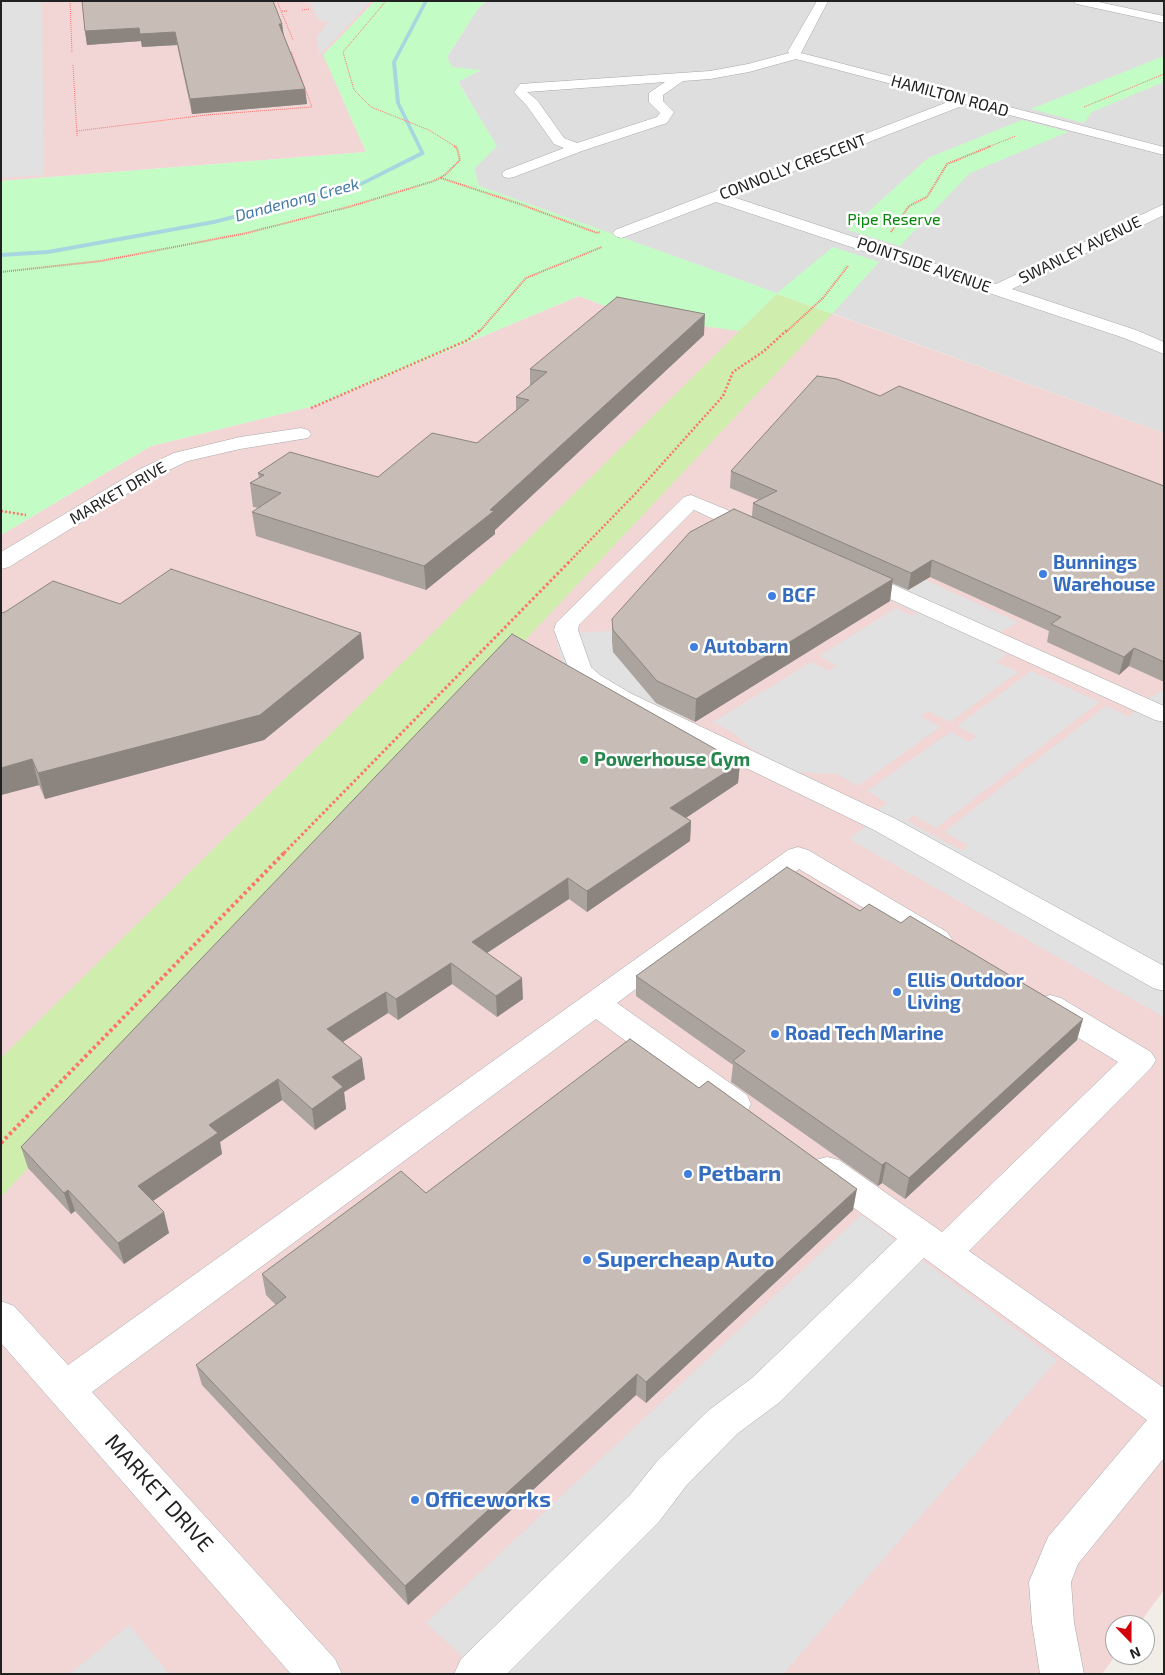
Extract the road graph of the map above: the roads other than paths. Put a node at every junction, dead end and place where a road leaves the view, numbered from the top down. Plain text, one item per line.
1 (822, 1) edge
2 (1077, 1) edge
3 (1164, 20) edge
4 (796, 55) junction
5 (678, 79) junction
6 (965, 100) junction
7 (577, 148) junction
8 (1164, 151) edge
9 (509, 174) dead end
10 (717, 197) junction
11 (1164, 209) edge
12 (621, 233) road end
13 (997, 290) junction
14 (1164, 349) edge
15 (301, 434) dead end
16 (780, 541) edge
17 (1, 562) edge
18 (833, 565) edge
19 (1164, 715) edge
20 (960, 953) edge
21 (1164, 980) edge
22 (1029, 994) edge
23 (595, 1003) junction
24 (759, 1122) edge
25 (800, 1151) edge
26 (932, 1246) junction
27 (1, 1317) edge
28 (66, 1389) junction
29 (1164, 1410) edge
30 (1164, 1428) edge
31 (319, 1672) edge
32 (476, 1674) edge
33 (1062, 1674) edge

1 - 4 street
2 - 3 street
4 - 5 street
4 - 6 street, HAMILTON ROAD
5 - 7 street
5 - 7 street
6 - 8 street, HAMILTON ROAD
6 - 10 street, CONNOLLY CRESCENT
7 - 9 street
10 - 12 street, CONNOLLY CRESCENT
10 - 13 street, POINTSIDE AVENUE
11 - 13 street, SWANLEY AVENUE
13 - 14 street, POINTSIDE AVENUE
15 - 17 street, MARKET DRIVE
16 - 21 street
18 - 19 street
20 - 23 street
22 - 26 street
23 - 24 street
23 - 28 street
25 - 26 street
26 - 29 street
26 - 32 street
27 - 28 street, MARKET DRIVE
28 - 31 street, MARKET DRIVE
30 - 33 street

